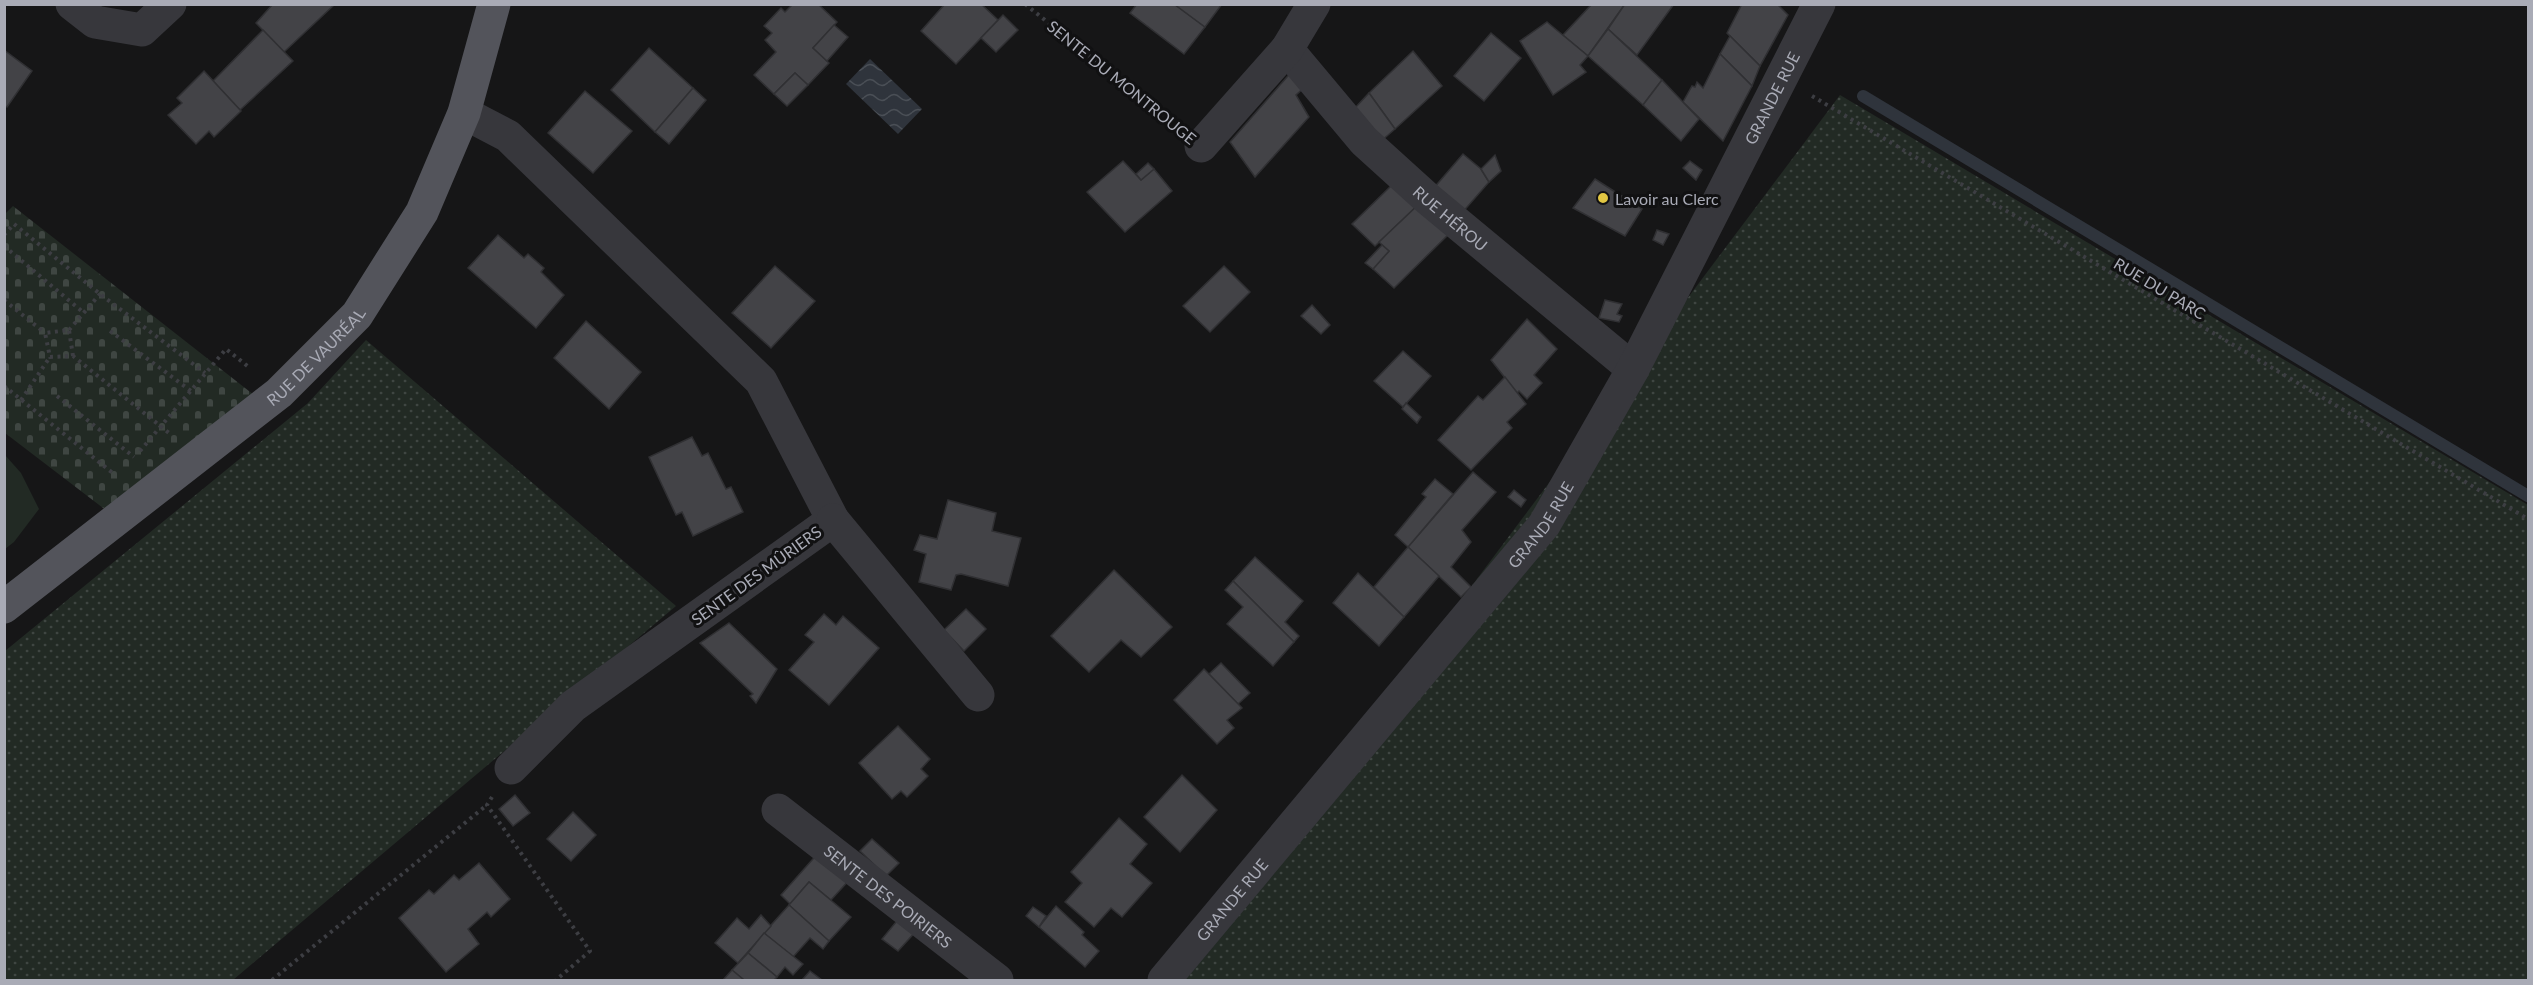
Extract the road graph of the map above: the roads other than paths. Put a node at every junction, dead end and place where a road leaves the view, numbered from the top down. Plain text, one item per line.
1 (72, 4) edge
2 (170, 4) edge
3 (494, 4) edge
4 (1314, 4) edge
5 (1819, 4) edge
6 (1287, 48) junction
7 (464, 112) junction
8 (1201, 146) road end
9 (1633, 369) junction
10 (833, 520) junction
11 (4, 607) edge
12 (978, 695) dead end
13 (511, 768) road end
14 (778, 810) dead end
15 (997, 981) edge
16 (1164, 981) edge

1 - 2 street
3 - 7 main road, RUE DE VAURÉAL
4 - 6 street, SENTE DU MONTROUGE
5 - 9 street, GRANDE RUE
6 - 8 street, SENTE DU MONTROUGE
6 - 9 street, RUE HÉROU
7 - 10 street, SENTE DES MÛRIERS
7 - 11 main road, RUE DE VAURÉAL
9 - 16 street, GRANDE RUE
10 - 12 street
10 - 13 street, SENTE DES MÛRIERS
14 - 15 street, SENTE DES POIRIERS

